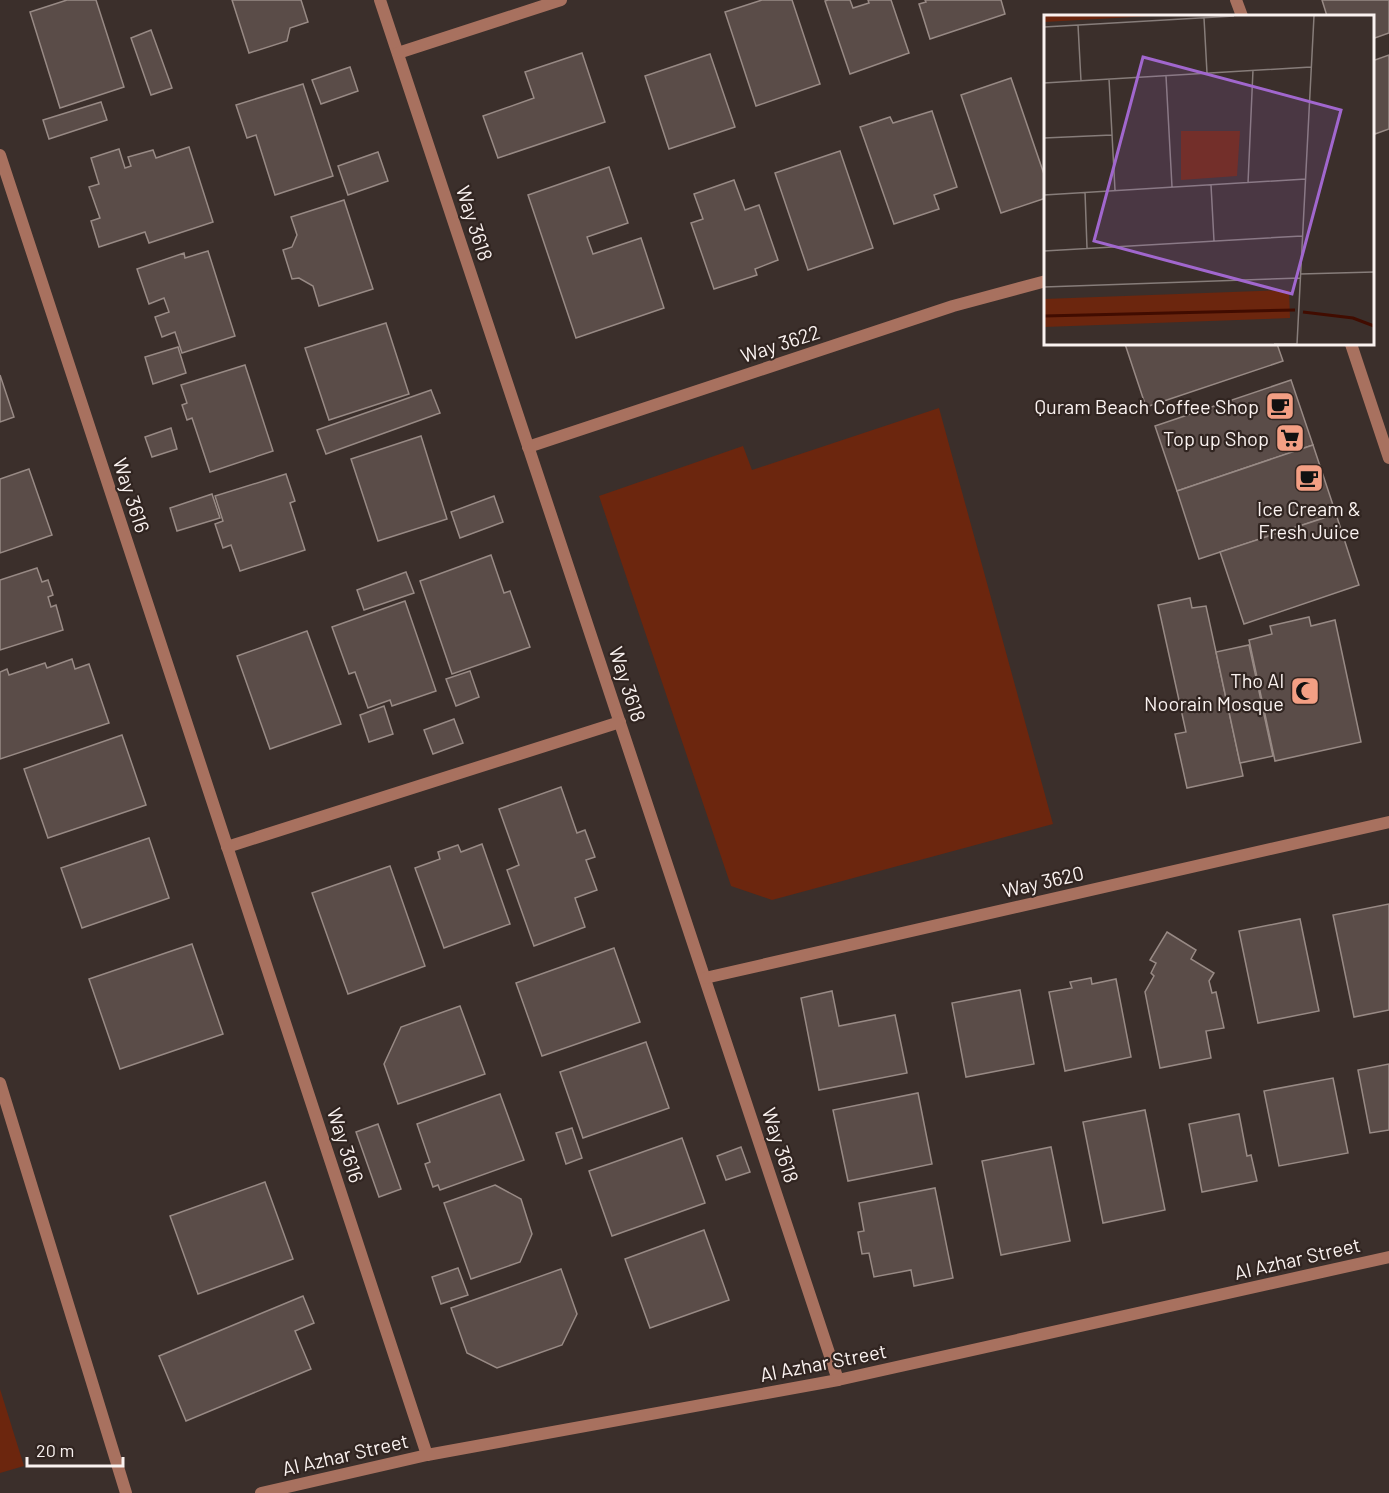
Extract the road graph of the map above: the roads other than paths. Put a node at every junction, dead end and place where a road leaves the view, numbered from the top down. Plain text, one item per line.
1 (380, 0) edge
2 (561, 0) edge
3 (1236, 0) edge
4 (1242, 15) edge
5 (398, 53) junction
6 (0, 155) edge
7 (1044, 282) edge
8 (1351, 345) edge
9 (528, 447) junction
10 (1389, 458) edge
11 (620, 722) junction
12 (1389, 822) edge
13 (228, 847) junction
14 (705, 978) junction
15 (0, 1083) edge
16 (1389, 1257) edge
17 (838, 1380) junction
18 (427, 1455) junction
19 (126, 1493) edge
20 (261, 1493) edge

1 - 5 street, Way 3618
2 - 5 street
3 - 4 street
5 - 9 street, Way 3618
6 - 13 street, Way 3616
7 - 9 street, Way 3622
8 - 10 street
9 - 11 street, Way 3618
11 - 13 street
11 - 14 street, Way 3618
12 - 14 street, Way 3620
13 - 18 street, Way 3616
14 - 17 street, Way 3618
15 - 19 street
16 - 17 street, Al Azhar Street
17 - 18 street, Al Azhar Street
18 - 20 street, Al Azhar Street

